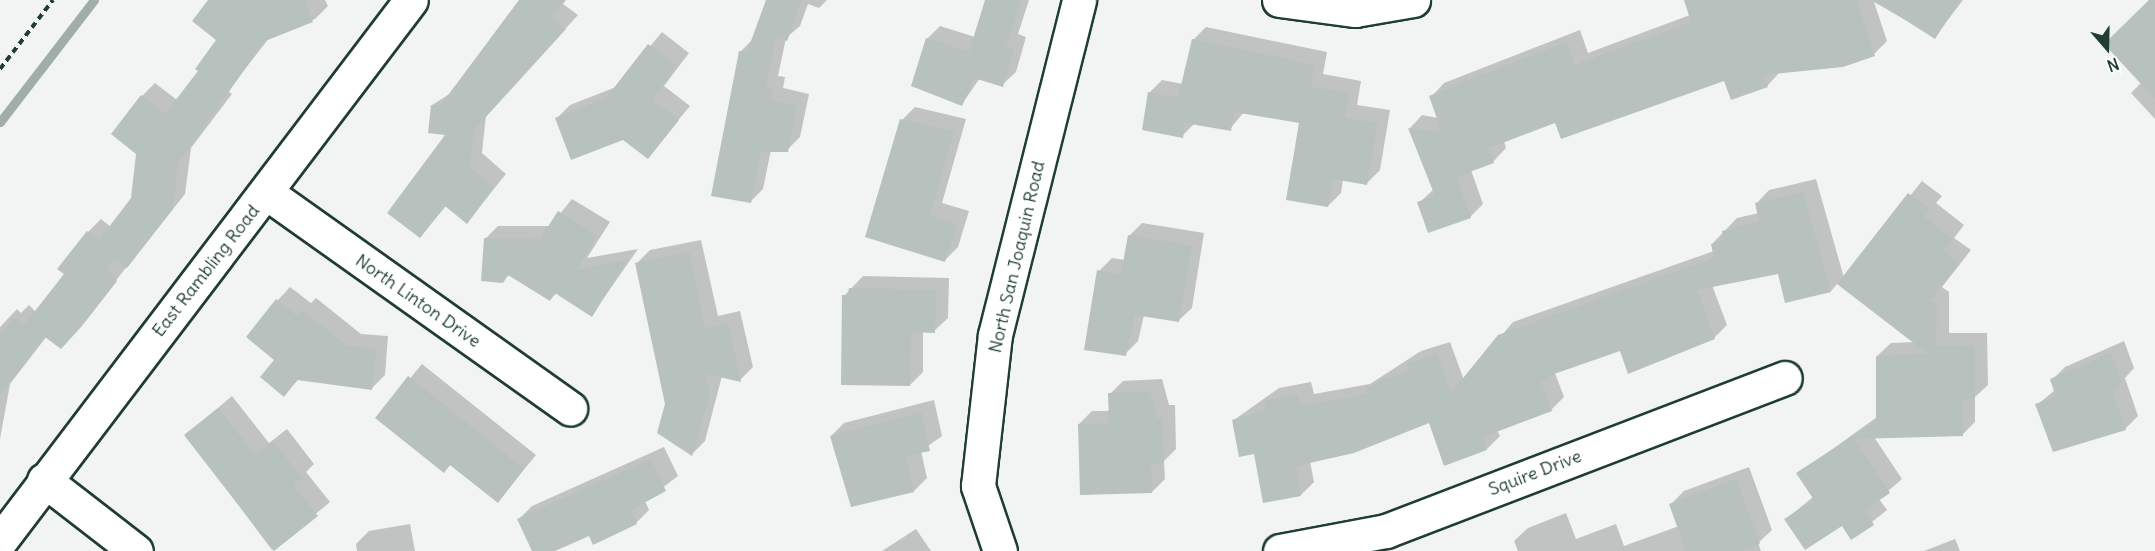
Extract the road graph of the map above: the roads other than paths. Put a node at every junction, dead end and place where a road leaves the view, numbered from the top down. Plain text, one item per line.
1 (411, 0) edge
2 (1079, 0) edge
3 (1279, 0) edge
4 (1413, 0) edge
5 (267, 193) junction
6 (1785, 378) dead end
7 (570, 408) dead end
8 (44, 480) junction
9 (0, 541) edge
10 (136, 551) edge
11 (1000, 551) edge
12 (1280, 551) edge

1 - 5 street, East Rambling Road
2 - 11 street, North San Joaquin Road
3 - 4 street
5 - 7 street, North Linton Drive
5 - 8 street, East Rambling Road
6 - 12 street, Squire Drive
8 - 9 street, East Rambling Road
8 - 10 street

